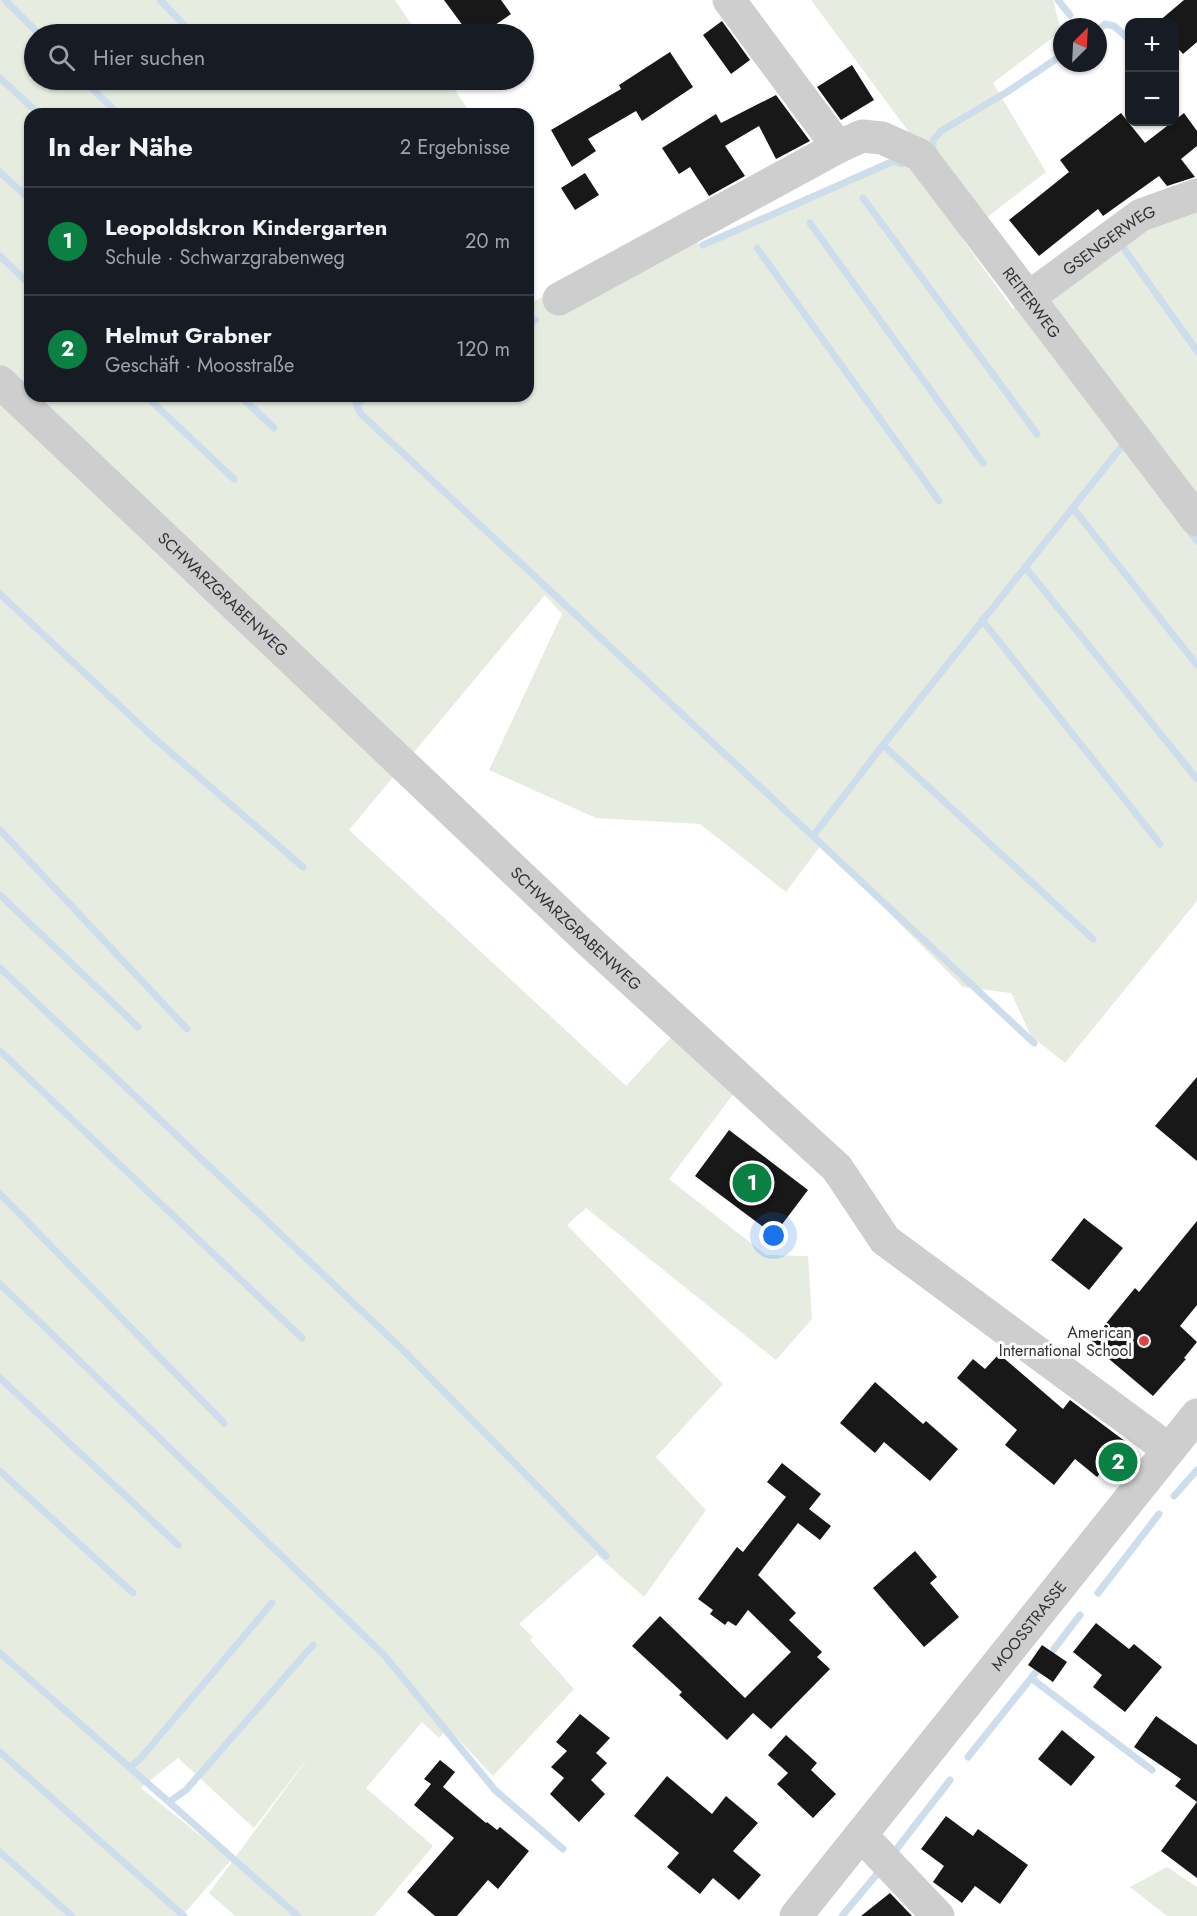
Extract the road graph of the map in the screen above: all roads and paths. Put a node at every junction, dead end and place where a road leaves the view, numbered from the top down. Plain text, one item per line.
1 (729, 0) edge
2 (838, 147) junction
3 (1197, 195) edge
4 (1028, 298) junction
5 (559, 299) dead end
6 (0, 382) edge
7 (1197, 520) edge
8 (1197, 1415) edge
9 (1168, 1451) junction
10 (861, 1836) junction
11 (796, 1916) edge
12 (938, 1916) edge

1 - 2 street
2 - 4 street, REITERWEG
2 - 5 street, REITERWEG
3 - 4 street, GSENGERWEG
4 - 7 street, REITERWEG
6 - 9 street, SCHWARZGRABENWEG
8 - 9 street, MOOSSTRASSE
9 - 10 street, MOOSSTRASSE
10 - 11 street, MOOSSTRASSE
10 - 12 street

